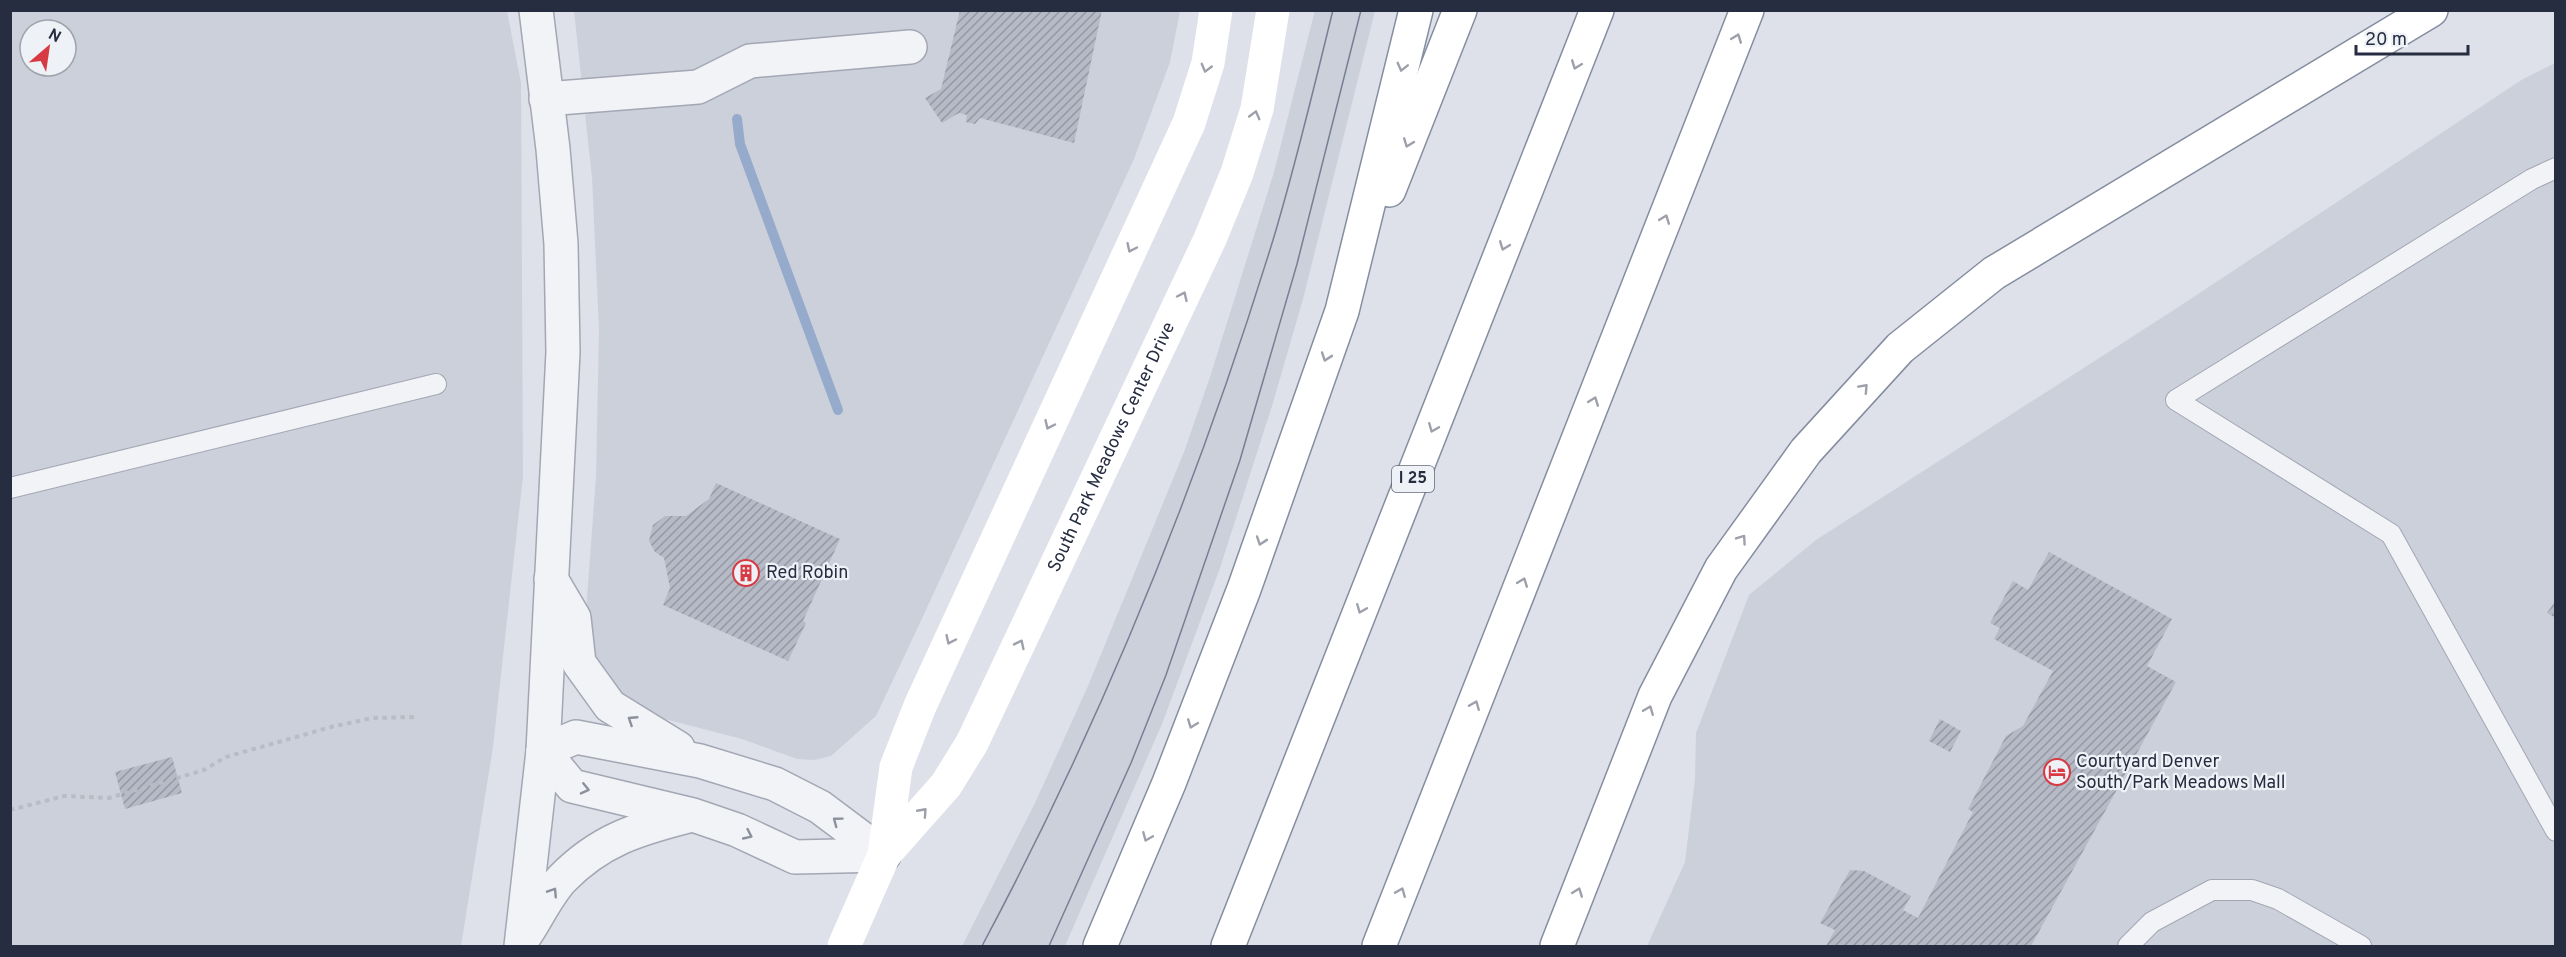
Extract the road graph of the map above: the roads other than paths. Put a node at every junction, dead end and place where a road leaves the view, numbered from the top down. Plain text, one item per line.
1 (536, 10) edge
2 (1216, 10) edge
3 (1273, 10) edge
4 (1416, 10) edge
5 (1460, 10) edge
6 (1597, 10) edge
7 (1747, 10) edge
8 (2431, 10) edge
9 (910, 47) dead end
10 (546, 99) junction
11 (2556, 168) edge
12 (1342, 311) junction
13 (436, 384) dead end
14 (10, 488) edge
15 (551, 579) junction
16 (543, 751) junction
17 (700, 761) junction
18 (693, 815) junction
19 (2556, 831) edge
20 (884, 855) junction
21 (521, 944) edge
22 (844, 946) edge
23 (1100, 946) edge
24 (1228, 946) edge
25 (1379, 946) edge
26 (1557, 946) edge
27 (2128, 946) edge
28 (2361, 946) edge

1 - 10 street
2 -> 20 main road, South Park Meadows Center Drive
20 -> 3 main road, South Park Meadows Center Drive
4 -> 12 main road
5 -> 12 main road
6 -> 24 main road, I 25
25 -> 7 main road
26 -> 8 main road
9 - 10 street
10 - 15 street
11 - 19 lane
12 -> 23 main road
13 - 14 lane
15 - 16 street
17 -> 15 street
16 - 17 street
16 -> 18 street
16 - 21 street
20 -> 17 street
18 -> 20 street
21 -> 18 street
20 - 22 main road, South Park Meadows Center Drive
27 - 28 lane

